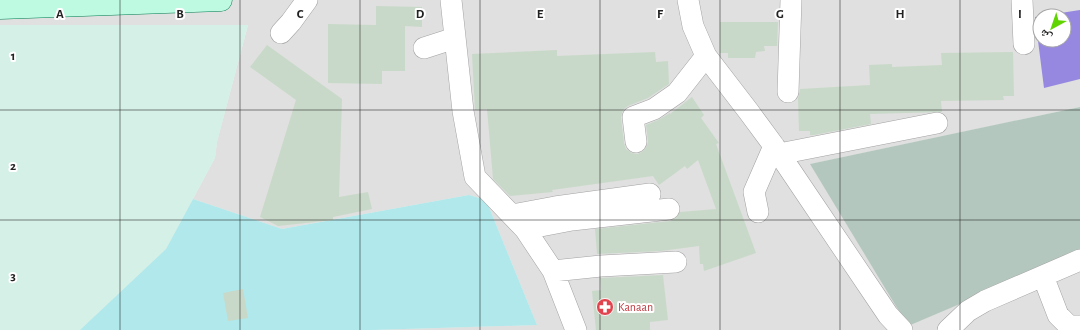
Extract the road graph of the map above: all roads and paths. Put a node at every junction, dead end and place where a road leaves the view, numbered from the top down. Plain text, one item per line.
1 (221, 0) edge
2 (307, 0) edge
3 (451, 0) edge
4 (688, 0) edge
5 (791, 0) edge
6 (1022, 0) edge
7 (0, 8) edge
8 (281, 33) dead end
9 (455, 38) junction
10 (1024, 44) dead end
11 (424, 48) dead end
12 (706, 56) junction
13 (788, 92) dead end
14 (938, 123) dead end
15 (636, 142) dead end
16 (776, 150) junction
17 (650, 194) dead end
18 (669, 209) dead end
19 (758, 212) dead end
20 (519, 222) junction
21 (1080, 260) edge
22 (676, 262) dead end
23 (553, 270) junction
24 (1043, 276) junction
25 (1055, 322) edge
26 (1080, 326) edge
27 (576, 330) edge
28 (902, 330) edge
29 (948, 330) edge

1 - 7 street
2 - 8 street
3 - 9 street
4 - 12 street
5 - 13 street
6 - 10 street
9 - 11 street
9 - 20 street
12 - 15 street
12 - 16 street
14 - 16 street
16 - 19 street
16 - 28 street
17 - 20 street
18 - 20 street
20 - 23 street
21 - 24 street
22 - 23 street
23 - 27 street
24 - 25 street
24 - 29 street
25 - 26 street

